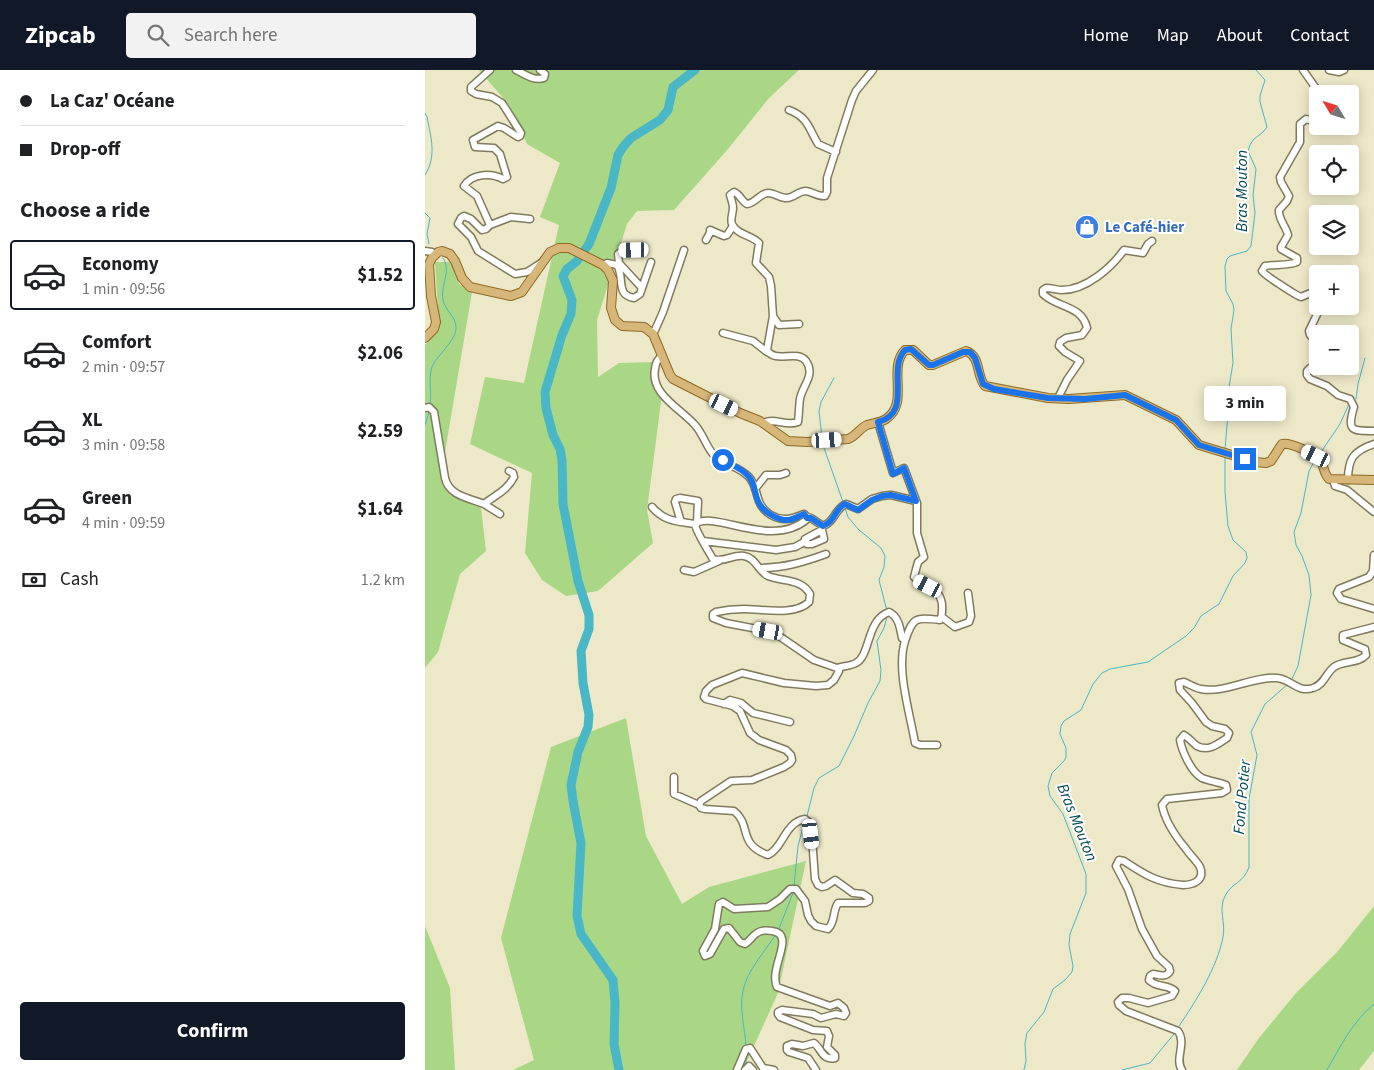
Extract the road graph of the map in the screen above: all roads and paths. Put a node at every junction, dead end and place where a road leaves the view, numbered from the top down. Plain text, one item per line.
1 (491, 70) edge
2 (516, 70) edge
3 (540, 70) edge
4 (873, 70) edge
5 (1303, 70) edge
6 (1329, 70) edge
7 (1343, 70) edge
8 (1314, 85) edge
9 (789, 110) dead end
10 (1309, 120) edge
11 (837, 152) junction
12 (530, 219) dead end
13 (490, 225) junction
14 (733, 226) junction
15 (706, 240) dead end
16 (1152, 241) dead end
17 (684, 250) dead end
18 (425, 251) edge
19 (644, 252) dead end
20 (434, 254) junction
21 (543, 261) junction
22 (651, 262) dead end
23 (603, 265) junction
24 (642, 288) junction
25 (1309, 294) edge
26 (773, 316) junction
27 (799, 324) dead end
28 (651, 332) junction
29 (723, 333) dead end
30 (425, 338) edge
31 (767, 352) junction
32 (662, 356) junction
33 (1309, 369) edge
34 (1058, 398) junction
35 (425, 408) edge
36 (878, 422) junction
37 (763, 423) junction
38 (1374, 431) edge
39 (1374, 444) edge
40 (509, 472) dead end
41 (786, 473) dead end
42 (1333, 480) junction
43 (1348, 480) junction
44 (1374, 480) edge
45 (755, 489) junction
46 (916, 501) junction
47 (484, 504) junction
48 (652, 507) dead end
49 (1374, 512) edge
50 (499, 514) dead end
51 (807, 518) junction
52 (681, 522) junction
53 (696, 523) junction
54 (703, 540) junction
55 (806, 541) dead end
56 (826, 554) dead end
57 (1374, 555) edge
58 (719, 561) junction
59 (760, 568) junction
60 (684, 570) dead end
61 (968, 593) dead end
62 (1374, 609) edge
63 (941, 617) junction
64 (1374, 626) edge
65 (905, 641) junction
66 (837, 668) junction
67 (724, 704) junction
68 (790, 722) dead end
69 (937, 745) dead end
70 (674, 777) dead end
71 (699, 805) junction
72 (737, 1070) edge
73 (745, 1070) edge
74 (753, 1070) edge
75 (774, 1070) edge
76 (816, 1070) edge
77 (1182, 1070) edge

1 - 13 street
2 - 3 street
4 - 11 street
5 - 8 street
6 - 7 street
9 - 11 street
10 - 25 street
11 - 14 street
12 - 13 street
13 - 21 street
14 - 15 street
14 - 26 street
16 - 34 street
17 - 28 street
18 - 20 street
19 - 24 street
20 - 21 main road
20 - 30 main road
21 - 23 main road
22 - 24 street
23 - 24 street
23 - 28 main road
26 - 27 street
26 - 31 street
28 - 32 main road
29 - 31 street
31 - 37 street
32 - 37 main road
32 - 45 street
33 - 38 street
34 - 36 main road
34 - 42 main road
35 - 47 street
36 - 37 main road
36 - 46 street
39 - 43 street
40 - 47 street
41 - 45 street
42 - 43 main road
42 - 49 street
43 - 44 main road
45 - 51 street
46 - 51 street
46 - 63 street
47 - 50 street
48 - 52 street
51 - 53 street
52 - 53 street
52 - 53 street
53 - 54 street
54 - 55 street
54 - 58 street
56 - 59 street
57 - 62 street
58 - 59 street
58 - 60 street
59 - 66 street
61 - 63 street
63 - 65 street
64 - 77 street
65 - 66 street
65 - 69 street
66 - 67 street
67 - 68 street
67 - 71 street
70 - 71 street
71 - 76 street
72 - 75 street
73 - 74 street

